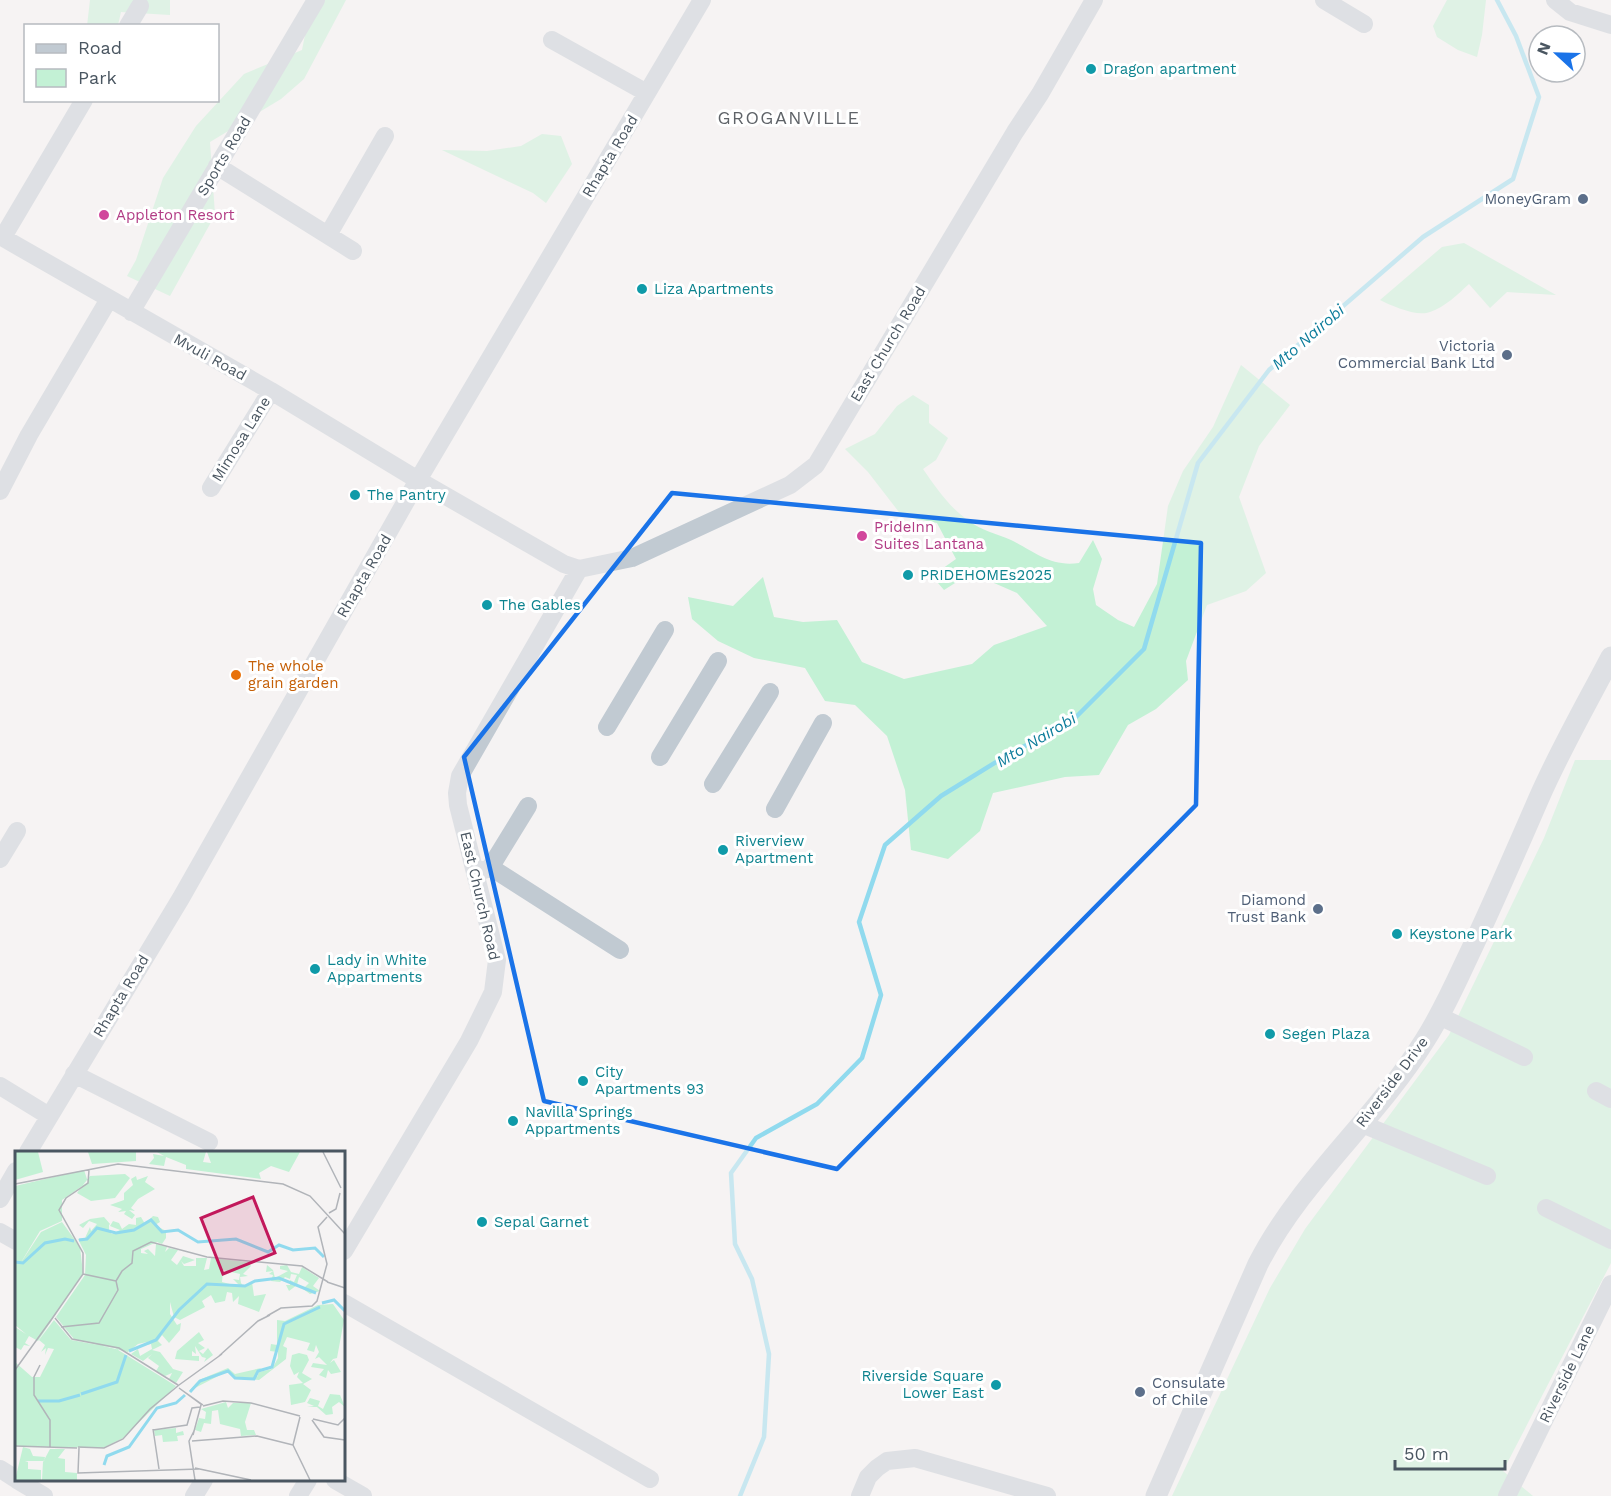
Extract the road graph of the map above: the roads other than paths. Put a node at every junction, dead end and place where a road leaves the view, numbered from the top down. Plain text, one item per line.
1 (316, 0) edge
2 (702, 0) edge
3 (1094, 0) edge
4 (1324, 0) edge
5 (1555, 0) edge
6 (140, 6) dead end
7 (129, 24) edge
8 (1364, 24) dead end
9 (1611, 25) edge
10 (552, 40) dead end
11 (647, 93) junction
12 (83, 102) edge
13 (385, 136) dead end
14 (218, 166) junction
15 (328, 235) junction
16 (1, 236) edge
17 (353, 250) dead end
18 (110, 299) junction
19 (131, 312) junction
20 (271, 391) junction
21 (418, 480) junction
22 (211, 488) dead end
23 (0, 491) edge
24 (579, 569) junction
25 (665, 630) dead end
26 (1611, 657) edge
27 (718, 661) dead end
28 (770, 692) dead end
29 (823, 723) dead end
30 (607, 727) dead end
31 (660, 757) dead end
32 (713, 784) dead end
33 (528, 806) dead end
34 (775, 809) dead end
35 (17, 831) dead end
36 (0, 859) edge
37 (482, 870) junction
38 (620, 950) dead end
39 (1439, 1016) junction
40 (1524, 1057) dead end
41 (74, 1074) junction
42 (0, 1086) edge
43 (49, 1116) junction
44 (1362, 1124) junction
45 (209, 1143) dead end
46 (29, 1151) edge
47 (15, 1174) edge
48 (1487, 1176) dead end
49 (0, 1199) edge
50 (1546, 1209) dead end
51 (0, 1232) edge
52 (15, 1240) edge
53 (1611, 1240) edge
54 (345, 1249) edge
55 (1608, 1296) edge
56 (345, 1304) edge
57 (0, 1469) edge
58 (15, 1478) edge
59 (650, 1479) dead end
60 (20, 1481) edge
61 (203, 1481) edge
62 (307, 1481) edge
63 (338, 1481) edge
64 (39, 1495) edge
65 (194, 1496) edge
66 (298, 1496) edge
67 (363, 1496) edge
68 (860, 1496) edge
69 (1047, 1496) edge
70 (1156, 1496) edge
71 (1507, 1496) edge

1 - 14 street, Sports Road
2 - 11 street, Rhapta Road
3 - 24 street, East Church Road
4 - 8 street
5 - 9 street
6 - 7 street
10 - 11 street
11 - 21 street, Rhapta Road
12 - 16 street
13 - 15 street
14 - 15 street
14 - 19 street, Sports Road
15 - 17 street
16 - 18 street, Mvuli Road
18 - 19 street, Mvuli Road
18 - 23 street
19 - 20 street, Mvuli Road
20 - 21 street, Mvuli Road
20 - 22 street, Mimosa Lane
21 - 24 street
21 - 41 street, Rhapta Road
24 - 37 street, East Church Road
25 - 30 street
26 - 39 street, Riverside Drive
27 - 31 street
28 - 32 street
29 - 34 street
33 - 37 street
35 - 36 street
37 - 38 street
37 - 54 street, East Church Road
39 - 40 street
39 - 44 street, Riverside Drive
41 - 43 street, Rhapta Road
41 - 45 street
42 - 43 street
43 - 46 street, Rhapta Road
44 - 48 street
44 - 70 street, Riverside Drive
47 - 49 street
50 - 53 street
51 - 52 street
55 - 71 street, Riverside Lane
56 - 59 street
57 - 58 street
60 - 64 street
61 - 65 street
62 - 66 street
63 - 67 street
68 - 69 street

